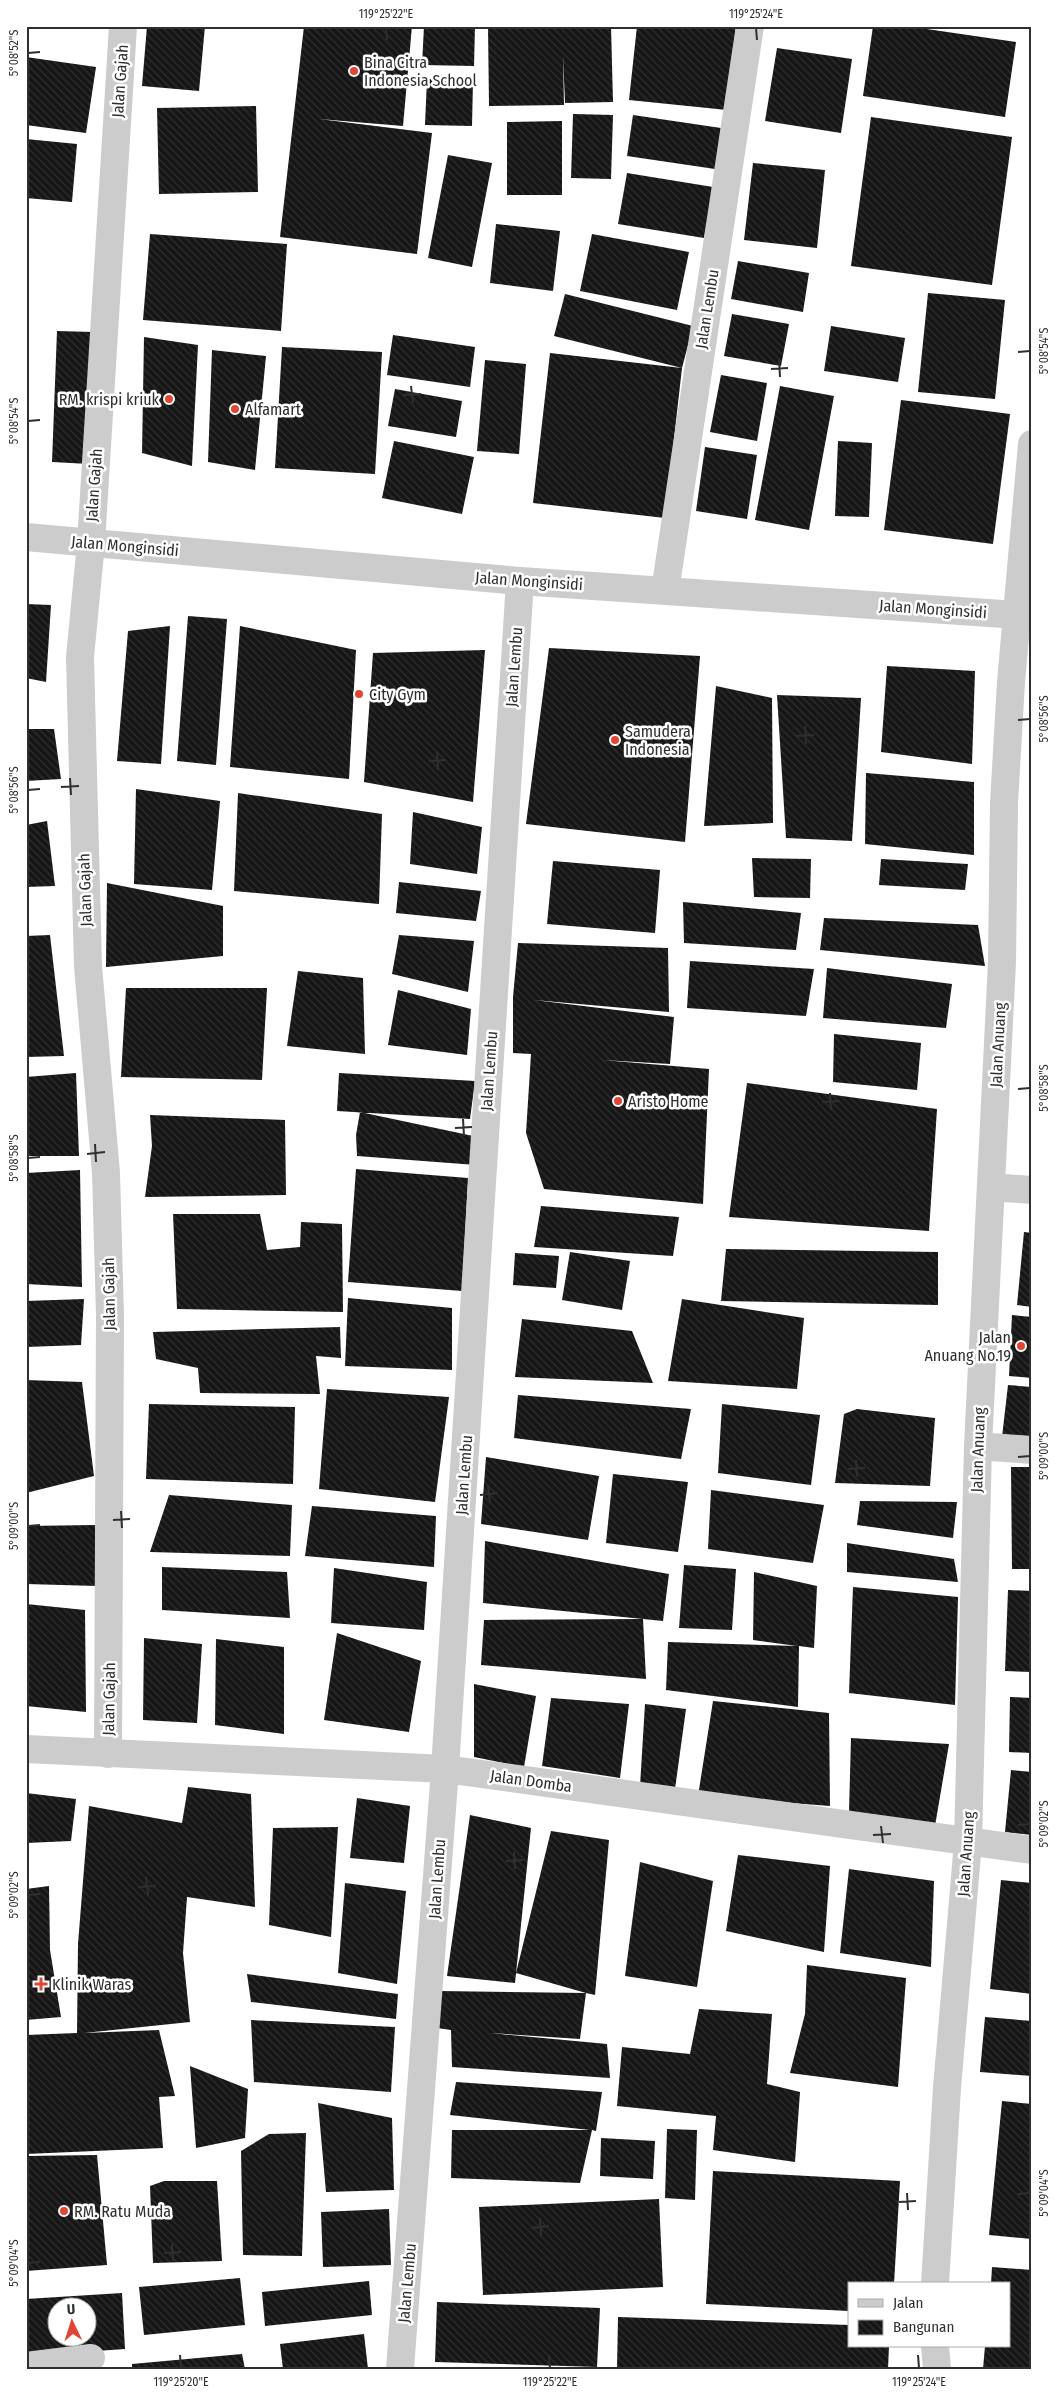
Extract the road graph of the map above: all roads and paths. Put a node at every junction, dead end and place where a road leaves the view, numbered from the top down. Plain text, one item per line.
1 (123, 26) edge
2 (750, 26) edge
3 (1032, 444) edge
4 (26, 537) edge
5 (91, 543) junction
6 (520, 581) junction
7 (665, 591) junction
8 (1024, 615) edge
9 (991, 1187) junction
10 (1032, 1190) edge
11 (978, 1446) junction
12 (1032, 1450) edge
13 (26, 1749) edge
14 (108, 1754) junction
15 (445, 1769) junction
16 (968, 1842) junction
17 (1032, 1850) edge
18 (935, 2282) edge
19 (935, 2348) edge
20 (92, 2358) dead end
21 (26, 2366) edge
22 (400, 2369) edge
23 (937, 2369) edge

1 - 5 street, Jalan Gajah
2 - 7 street, Jalan Lembu
3 - 8 street, Jalan Anuang
4 - 5 street, Jalan Monginsidi
5 - 6 street, Jalan Monginsidi
5 - 14 street, Jalan Gajah
6 - 7 street, Jalan Monginsidi
6 - 15 street, Jalan Lembu
7 - 8 street, Jalan Monginsidi
8 - 9 street, Jalan Anuang
9 - 10 street
9 - 11 street, Jalan Anuang
11 - 12 street
11 - 16 street, Jalan Anuang
13 - 14 street, Jalan Domba
14 - 15 street, Jalan Domba
15 - 16 street, Jalan Domba
15 - 22 street, Jalan Lembu
16 - 17 street, Jalan Domba
16 - 18 street, Jalan Anuang
19 - 23 street
20 - 21 street

